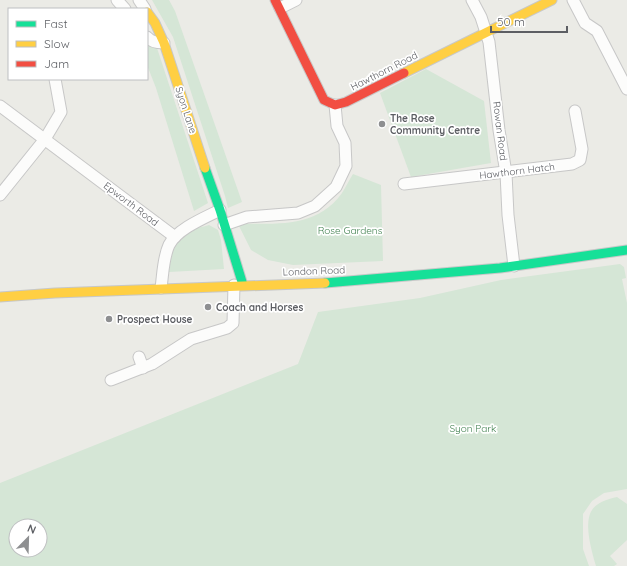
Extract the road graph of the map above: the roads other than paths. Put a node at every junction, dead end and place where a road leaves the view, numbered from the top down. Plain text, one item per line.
1 (117, 0) edge
2 (296, 0) edge
3 (472, 0) edge
4 (552, 0) edge
5 (573, 0) edge
6 (278, 4) edge
7 (123, 8) edge
8 (148, 14) edge
9 (487, 32) junction
10 (148, 38) edge
11 (164, 43) junction
12 (55, 80) edge
13 (627, 89) edge
14 (335, 105) junction
15 (0, 106) edge
16 (575, 111) dead end
17 (44, 139) junction
18 (506, 173) junction
19 (404, 184) dead end
20 (0, 195) edge
21 (220, 210) junction
22 (224, 225) junction
23 (175, 237) junction
24 (627, 250) edge
25 (514, 266) junction
26 (238, 285) junction
27 (161, 288) junction
28 (0, 297) edge
29 (139, 357) dead end
30 (143, 368) junction
31 (111, 380) dead end

1 - 7 street
2 - 6 street
3 - 9 street, Rowan Road
4 - 9 street, Hawthorn Road
5 - 13 street
6 - 14 street
8 - 11 street, Syon Lane
9 - 14 street, Hawthorn Road
9 - 18 street, Rowan Road
10 - 11 street
11 - 21 street, Syon Lane
12 - 17 street
14 - 22 street
15 - 17 street, Epworth Road
16 - 18 street, Hawthorn Hatch
17 - 20 street
17 - 23 street, Epworth Road
18 - 19 street, Hawthorn Hatch
18 - 25 street, Rowan Road
21 - 22 street, Syon Lane
21 - 23 street
22 - 26 street, Syon Lane
23 - 27 street
24 - 25 street, London Road
25 - 26 street, London Road
26 - 27 street, London Road
26 - 30 street
27 - 28 street, London Road
29 - 30 street
30 - 31 street

